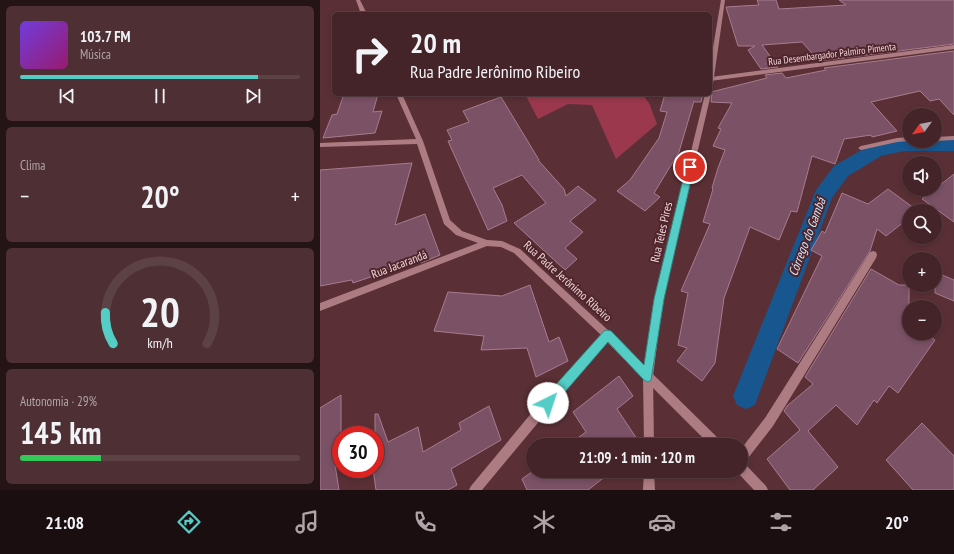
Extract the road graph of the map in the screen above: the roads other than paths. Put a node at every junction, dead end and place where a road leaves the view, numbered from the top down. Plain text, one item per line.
1 (358, 0) edge
2 (723, 0) edge
3 (363, 12) edge
4 (954, 47) edge
5 (712, 74) edge
6 (712, 81) edge
7 (401, 96) edge
8 (708, 96) edge
9 (942, 138) edge
10 (954, 138) edge
11 (420, 140) junction
12 (902, 140) edge
13 (320, 145) edge
14 (861, 148) dead end
15 (487, 243) junction
16 (873, 255) dead end
17 (320, 307) edge
18 (607, 335) junction
19 (648, 376) junction
20 (648, 438) edge
21 (710, 438) edge
22 (748, 449) edge
23 (748, 475) edge
24 (649, 478) edge
25 (475, 490) edge
26 (649, 490) edge
27 (762, 490) edge

1 - 3 street
2 - 5 street
4 - 6 street, Rua Desembargador Palmiro Pimenta
7 - 11 street, Rua Padre Jerônimo Ribeiro
8 - 19 street, Rua Teles Pires
9 - 10 street
11 - 13 street
11 - 15 street, Rua Padre Jerônimo Ribeiro
12 - 14 street
15 - 17 street, Rua Jacarandá
15 - 18 street, Rua Padre Jerônimo Ribeiro
16 - 22 street
18 - 19 street, Rua Padre Jerônimo Ribeiro
18 - 25 street
19 - 20 street, Rua Teles Pires
19 - 21 street, Rua Padre Jerônimo Ribeiro
23 - 27 street
24 - 26 street

